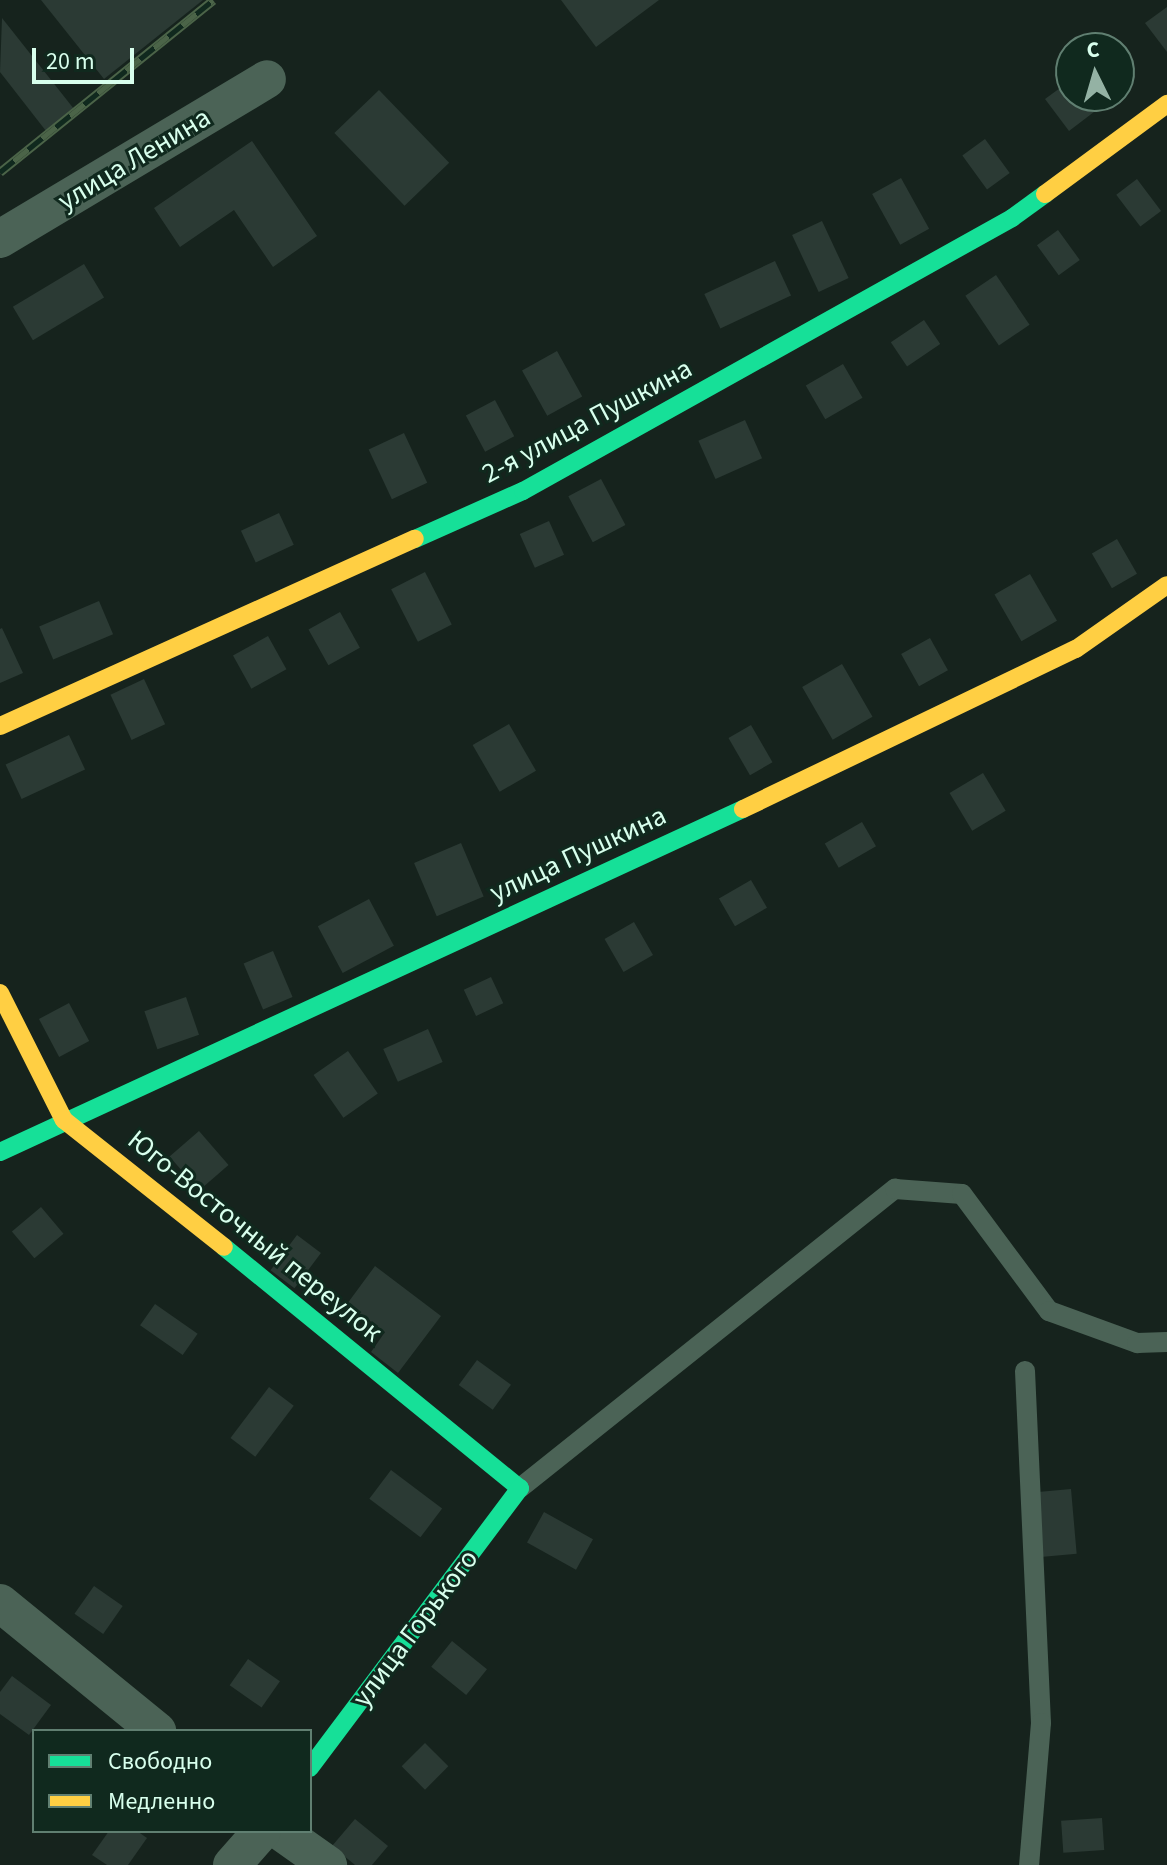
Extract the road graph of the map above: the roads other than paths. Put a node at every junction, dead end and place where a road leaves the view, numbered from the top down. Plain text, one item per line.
1 (267, 79) dead end
2 (1167, 104) edge
3 (0, 239) edge
4 (1167, 585) edge
5 (0, 726) edge
6 (0, 993) edge
7 (64, 1120) junction
8 (0, 1152) edge
9 (1167, 1342) edge
10 (1025, 1371) dead end
11 (520, 1488) junction
12 (0, 1603) edge
13 (155, 1729) edge
14 (312, 1765) edge
15 (260, 1833) edge
16 (283, 1833) edge
17 (232, 1865) edge
18 (328, 1865) edge
19 (1029, 1865) edge

1 - 3 street, улица Ленина
2 - 5 street, 2-я улица Пушкина
4 - 7 street, улица Пушкина
6 - 7 street, Юго-Восточный переулок
7 - 8 street, улица Пушкина
7 - 11 street, Юго-Восточный переулок
9 - 11 lane
10 - 19 lane
11 - 14 street, улица Горького
12 - 13 street
15 - 17 street
16 - 18 street

